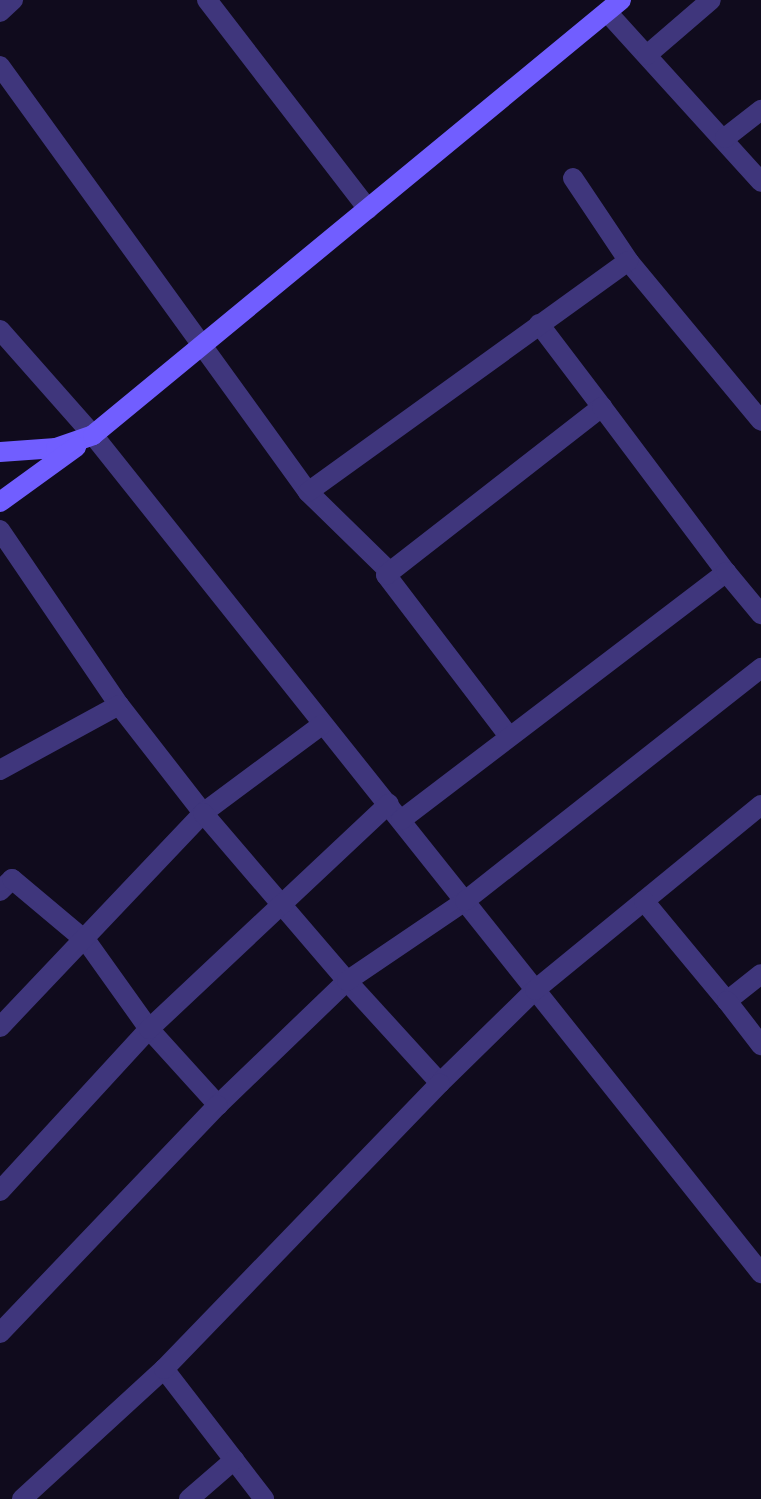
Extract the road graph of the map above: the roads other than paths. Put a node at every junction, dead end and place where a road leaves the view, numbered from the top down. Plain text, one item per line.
1 (13, 0) edge
2 (207, 0) edge
3 (711, 0) edge
4 (614, 6) edge
5 (0, 12) edge
6 (647, 55) junction
7 (0, 66) edge
8 (761, 110) edge
9 (725, 138) junction
10 (573, 178) dead end
11 (761, 182) edge
12 (368, 209) junction
13 (628, 261) junction
14 (539, 324) junction
15 (0, 330) edge
16 (204, 344) junction
17 (602, 407) junction
18 (761, 421) edge
19 (93, 435) junction
20 (0, 452) edge
21 (308, 492) junction
22 (0, 502) edge
23 (0, 530) edge
24 (390, 572) junction
25 (726, 572) junction
26 (761, 614) edge
27 (761, 668) edge
28 (119, 705) junction
29 (323, 724) junction
30 (508, 735) junction
31 (0, 770) edge
32 (761, 805) edge
33 (395, 812) junction
34 (203, 813) junction
35 (0, 891) edge
36 (279, 901) junction
37 (465, 901) junction
38 (644, 901) junction
39 (87, 942) junction
40 (761, 974) edge
41 (347, 981) junction
42 (535, 990) junction
43 (727, 1001) junction
44 (0, 1027) edge
45 (149, 1029) junction
46 (761, 1045) edge
47 (440, 1083) junction
48 (218, 1105) junction
49 (0, 1191) edge
50 (761, 1273) edge
51 (0, 1333) edge
52 (164, 1369) junction
53 (234, 1460) junction
54 (22, 1499) edge
55 (189, 1499) edge
56 (264, 1499) edge

1 - 5 street
2 - 12 street
3 - 6 street
4 - 6 street
4 - 12 main road
6 - 9 street
7 - 16 street
8 - 9 street
9 - 11 street
10 - 13 street
12 - 16 main road
13 - 14 street
13 - 18 street
14 - 17 street
14 - 21 street
15 - 19 street
16 - 19 main road
16 - 21 street
17 - 24 street
17 - 25 street
19 - 20 main road
19 - 22 main road
19 - 29 street
21 - 24 street
23 - 28 street
24 - 30 street
25 - 26 street
25 - 30 street
27 - 37 street
28 - 31 street
28 - 34 street
29 - 33 street
29 - 34 street
30 - 33 street
32 - 38 street
33 - 36 street
33 - 37 street
34 - 36 street
34 - 39 street
35 - 39 street
36 - 41 street
36 - 45 street
37 - 41 street
37 - 42 street
38 - 42 street
38 - 43 street
39 - 44 street
39 - 45 street
40 - 43 street
41 - 47 street
41 - 48 street
42 - 47 street
42 - 50 street
43 - 46 street
45 - 48 street
45 - 49 street
47 - 52 street
48 - 51 street
52 - 53 street
52 - 54 street
53 - 55 street
53 - 56 street

